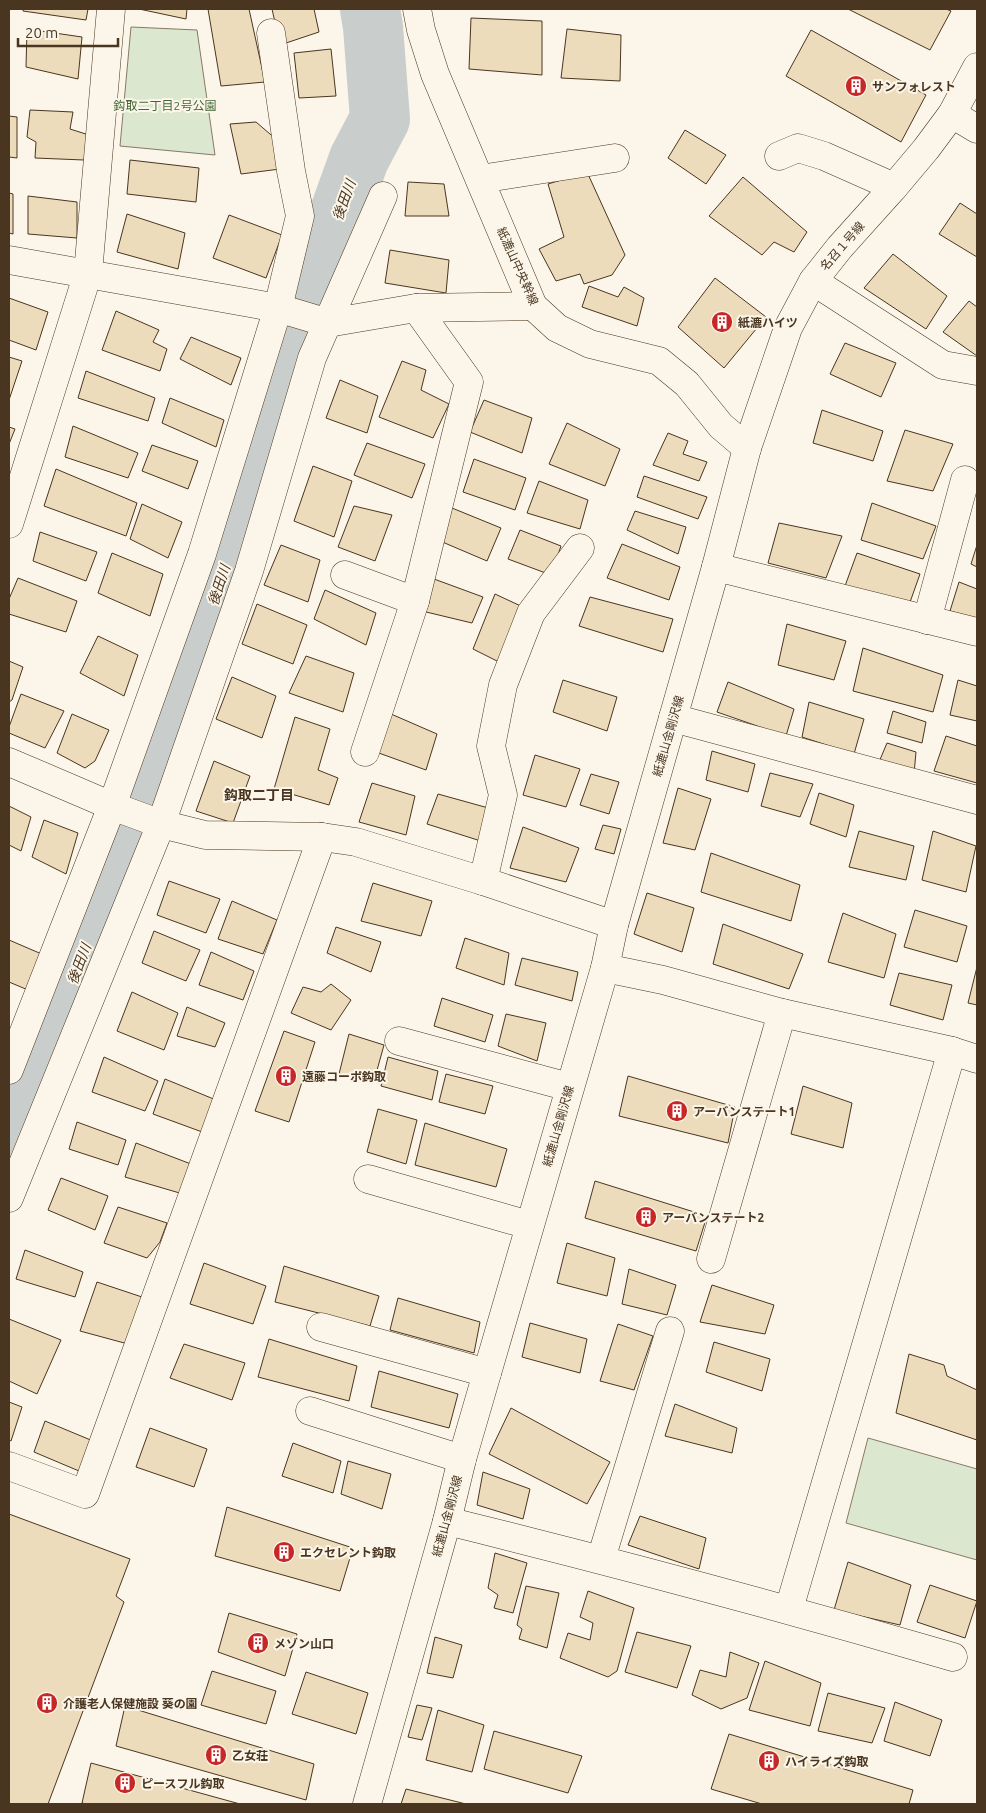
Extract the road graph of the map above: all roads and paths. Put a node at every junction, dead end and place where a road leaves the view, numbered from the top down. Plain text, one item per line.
1 (111, 9) edge
2 (418, 9) edge
3 (270, 33) dead end
4 (977, 67) edge
5 (952, 114) junction
6 (977, 129) edge
7 (779, 156) dead end
8 (615, 158) dead end
9 (480, 179) junction
10 (894, 187) junction
11 (383, 196) dead end
12 (9, 260) edge
13 (88, 273) junction
14 (813, 280) junction
15 (533, 306) junction
16 (416, 308) junction
17 (303, 315) junction
18 (977, 371) edge
19 (747, 448) junction
20 (965, 480) dead end
21 (9, 524) edge
22 (580, 548) dead end
23 (716, 567) junction
24 (345, 575) dead end
25 (415, 601) junction
26 (928, 620) junction
27 (977, 632) edge
28 (673, 718) junction
29 (365, 752) dead end
30 (9, 762) edge
31 (977, 800) edge
32 (137, 815) junction
33 (322, 837) junction
34 (483, 881) junction
35 (614, 925) junction
36 (605, 968) junction
37 (782, 1013) junction
38 (399, 1041) dead end
39 (952, 1051) junction
40 (977, 1059) edge
41 (9, 1070) edge
42 (569, 1088) junction
43 (368, 1179) dead end
44 (9, 1198) edge
45 (529, 1224) junction
46 (711, 1259) dead end
47 (321, 1327) dead end
48 (670, 1331) dead end
49 (487, 1372) junction
50 (310, 1411) dead end
51 (462, 1459) junction
52 (9, 1466) edge
53 (447, 1521) junction
54 (601, 1559) junction
55 (789, 1609) junction
56 (953, 1657) dead end
57 (367, 1804) edge

1 - 13 street
2 - 9 street, 紙漉山中央幹線
3 - 17 street
4 - 5 street, 名召１号線
5 - 6 street
5 - 10 street, 名召１号線
7 - 10 street
8 - 9 street
9 - 15 street, 紙漉山中央幹線
10 - 14 street, 名召１号線
11 - 17 street
12 - 13 street
13 - 17 street
13 - 21 street
14 - 18 street
14 - 19 street, 名召１号線
15 - 16 street
15 - 19 street, 紙漉山中央幹線
16 - 17 street
16 - 25 street
17 - 32 street
17 - 32 street
19 - 23 street, 紙漉山金剛沢線
20 - 26 street
22 - 34 street
23 - 26 street
23 - 28 street, 紙漉山金剛沢線
24 - 25 street
25 - 29 street
26 - 27 street
28 - 31 street
28 - 35 street, 紙漉山金剛沢線
30 - 32 street
32 - 33 street
32 - 41 street
32 - 44 street
33 - 34 street
33 - 52 street
34 - 35 street
35 - 36 street, 紙漉山金剛沢線
36 - 37 street
36 - 42 street, 紙漉山金剛沢線
37 - 39 street
37 - 46 street
38 - 42 street
39 - 40 street
39 - 55 street
42 - 45 street, 紙漉山金剛沢線
43 - 45 street
45 - 49 street, 紙漉山金剛沢線
47 - 49 street
48 - 54 street
49 - 51 street, 紙漉山金剛沢線
50 - 51 street
51 - 53 street, 紙漉山金剛沢線
53 - 54 street
53 - 57 street, 紙漉山金剛沢線
54 - 55 street
55 - 56 street

